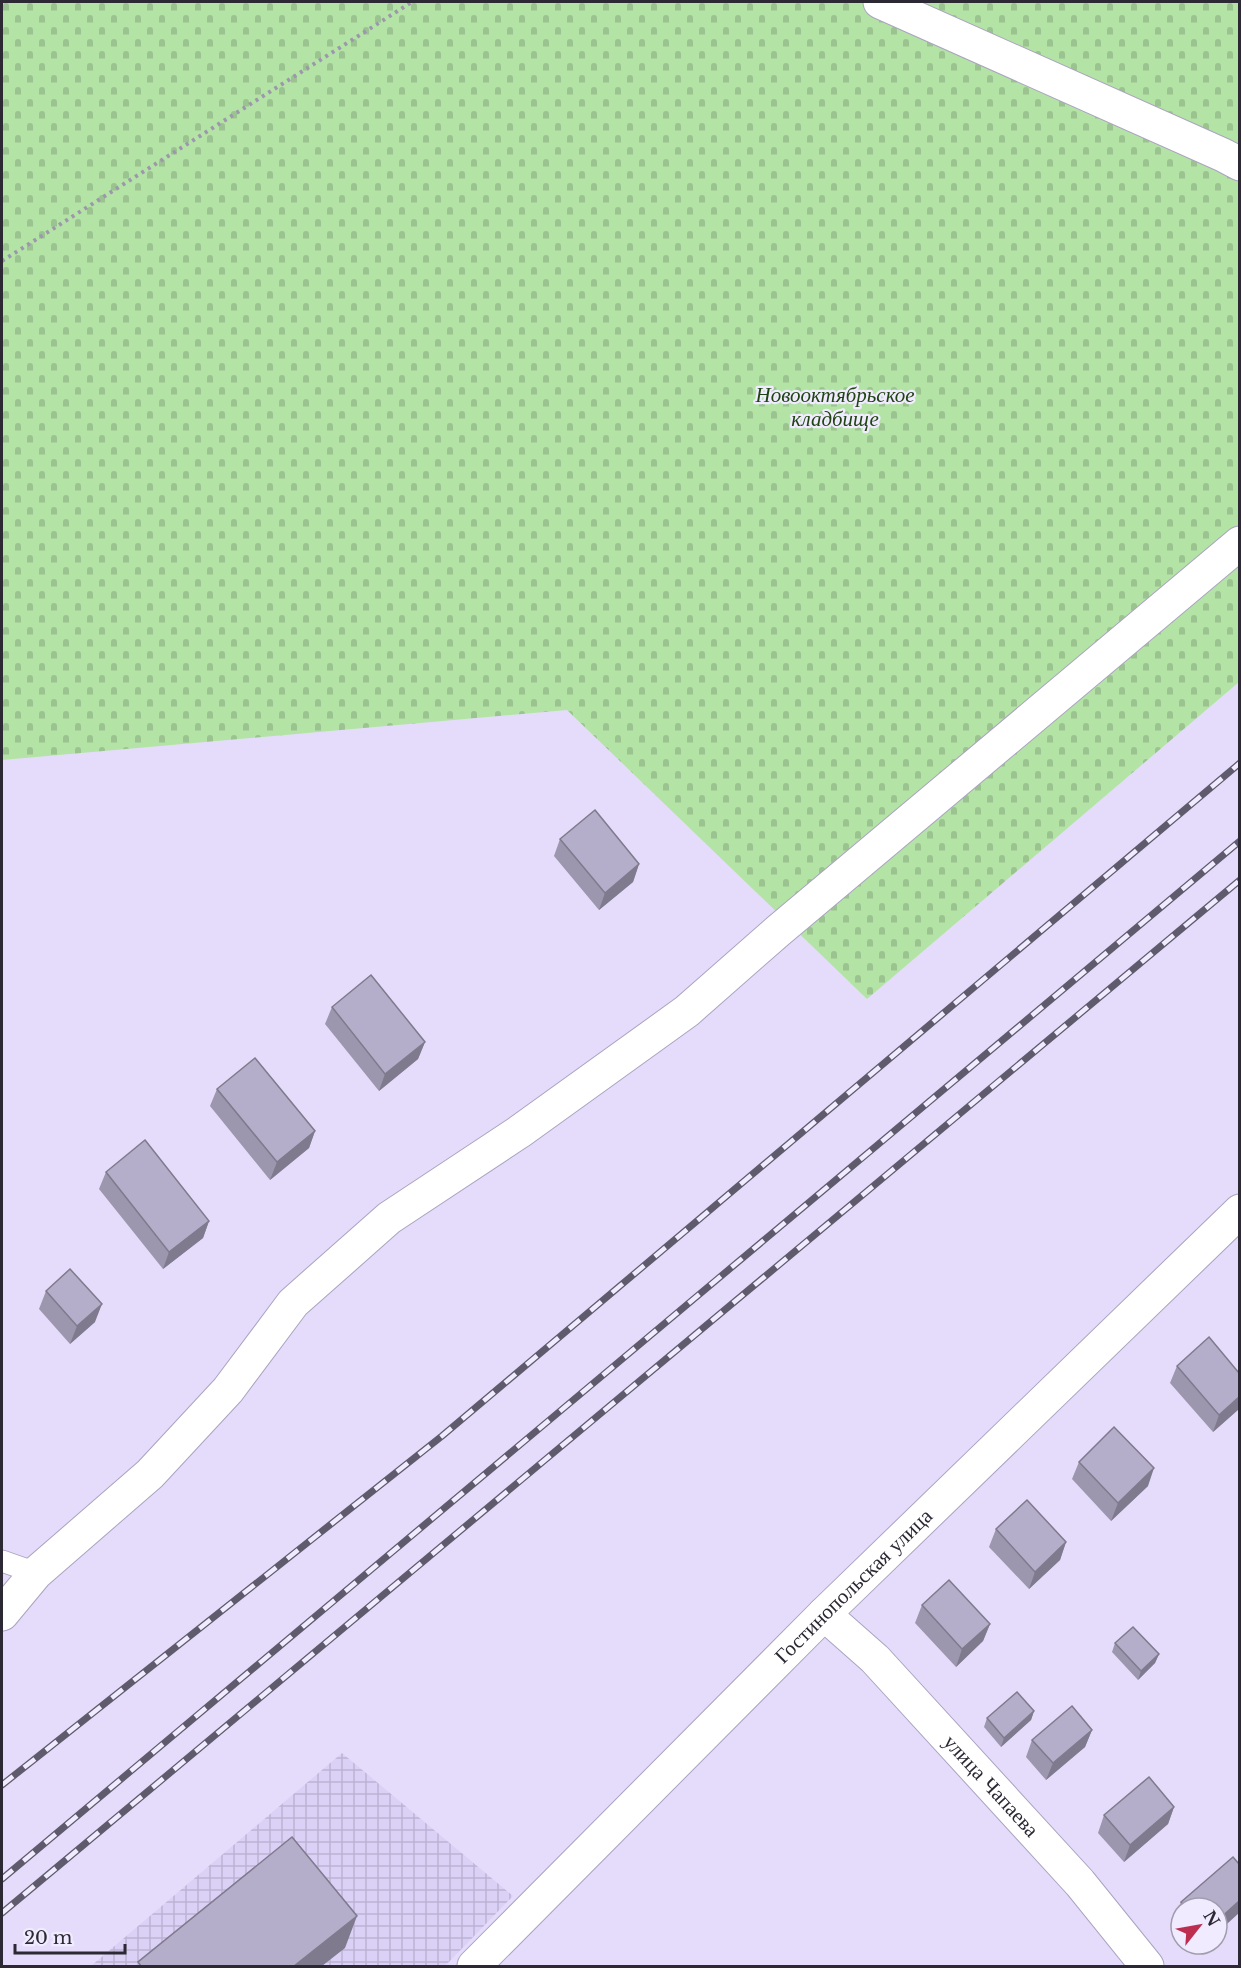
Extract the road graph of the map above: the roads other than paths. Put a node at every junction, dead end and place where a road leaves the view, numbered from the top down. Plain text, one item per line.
1 (880, 2) edge
2 (1239, 164) edge
3 (1239, 543) edge
4 (1239, 1211) edge
5 (2, 1561) edge
6 (36, 1574) junction
7 (2, 1614) edge
8 (824, 1614) junction
9 (474, 1966) edge
10 (1147, 1966) edge

1 - 2 street
3 - 6 street
4 - 8 street, Гостинопольская улица
5 - 6 lane
6 - 7 street
8 - 9 street, Гостинопольская улица
8 - 10 street, улица Чапаева

